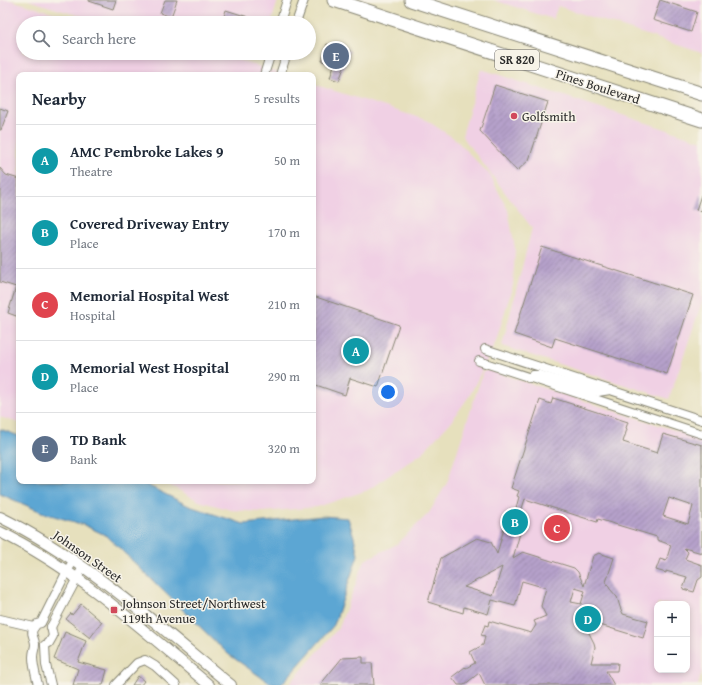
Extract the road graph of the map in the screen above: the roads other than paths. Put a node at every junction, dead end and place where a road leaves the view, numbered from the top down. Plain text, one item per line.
1 (287, 0) edge
2 (304, 0) edge
3 (334, 0) edge
4 (411, 0) edge
5 (282, 16) edge
6 (298, 16) edge
7 (269, 60) edge
8 (285, 60) edge
9 (265, 72) edge
10 (281, 72) edge
11 (702, 94) edge
12 (702, 120) edge
13 (485, 348) dead end
14 (478, 361) dead end
15 (551, 382) junction
16 (610, 390) junction
17 (702, 420) edge
18 (702, 434) edge
19 (0, 517) edge
20 (0, 532) edge
21 (74, 560) junction
22 (83, 567) junction
23 (67, 572) junction
24 (77, 579) junction
25 (0, 619) edge
26 (37, 625) junction
27 (51, 627) junction
28 (35, 643) junction
29 (46, 645) junction
30 (38, 685) edge
31 (52, 685) edge
32 (116, 685) edge
33 (176, 685) edge
34 (209, 685) edge
35 (231, 685) edge

1 - 5 street
2 - 6 street
3 - 12 highway, Pines Boulevard / SR 820
4 - 11 highway, Pines Boulevard / SR 820
7 - 9 street
8 - 10 street
13 - 16 street
14 - 15 street
15 - 16 street
15 - 18 street
16 - 17 street
19 - 21 street, Johnson Street
20 - 23 street, Johnson Street
21 - 22 street, Johnson Street
21 - 23 street
22 - 24 street
22 - 35 street, Johnson Street
23 - 24 street, Johnson Street
23 - 26 street
24 - 27 street
24 - 34 street, Johnson Street
25 - 26 street
26 - 27 street
26 - 28 street
27 - 29 street
28 - 29 street
28 - 30 street
29 - 31 street
32 - 33 street

